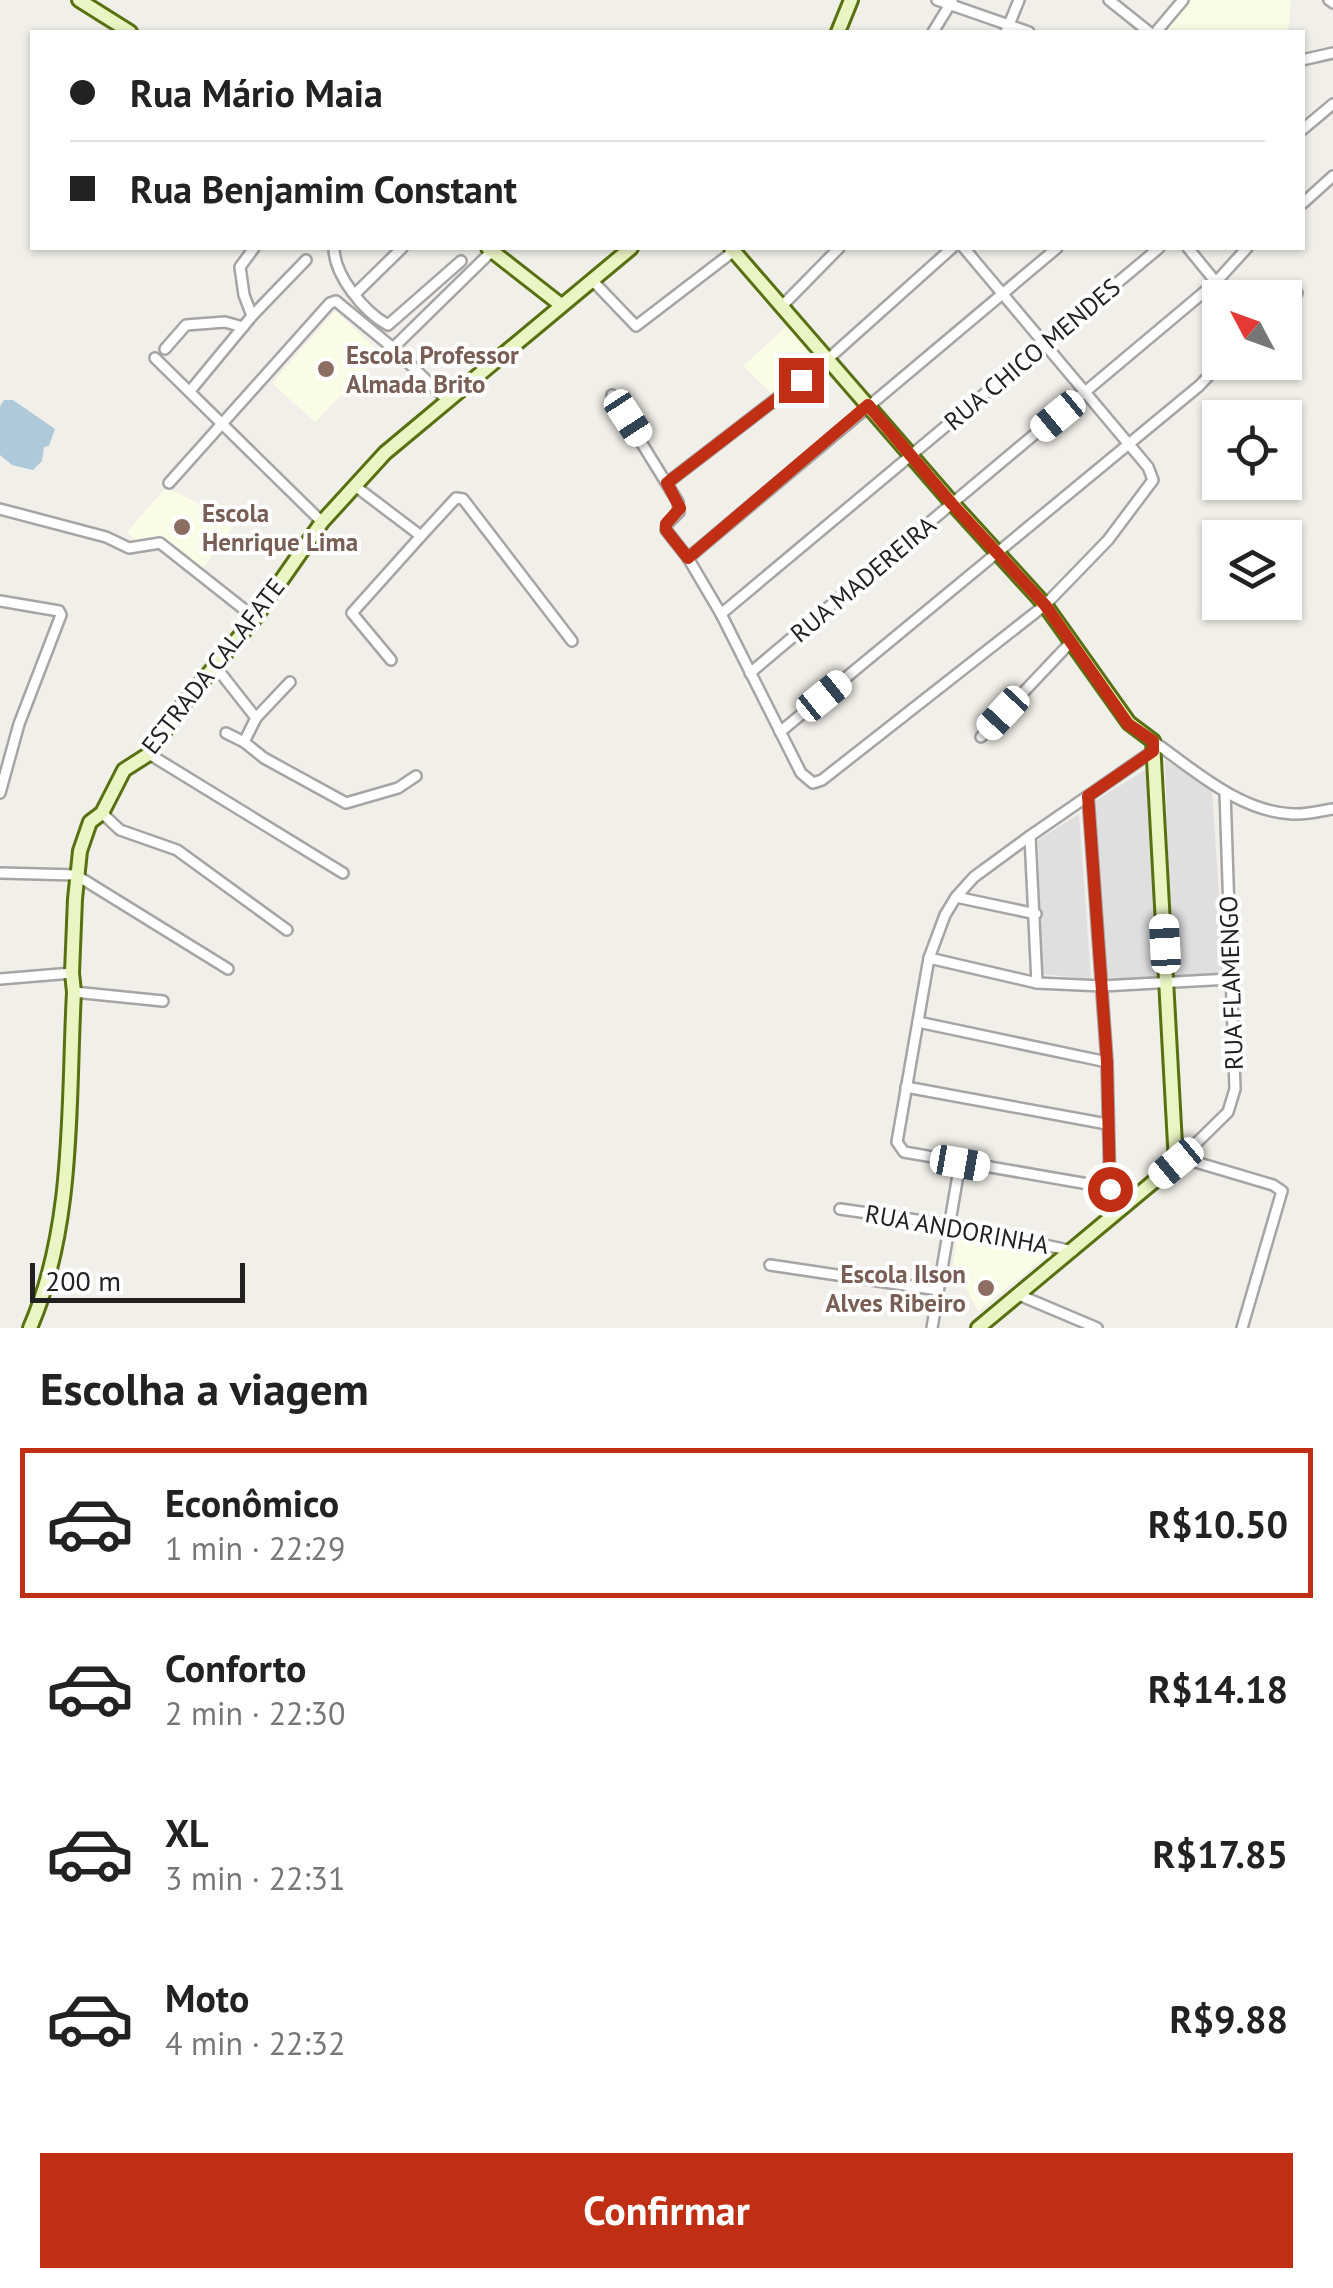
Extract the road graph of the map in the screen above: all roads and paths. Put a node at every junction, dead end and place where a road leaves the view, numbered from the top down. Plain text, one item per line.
1 (79, 0) edge
2 (851, 0) edge
3 (937, 0) edge
4 (1019, 0) edge
5 (1109, 0) edge
6 (1183, 0) edge
7 (952, 3) edge
8 (127, 30) edge
9 (839, 30) edge
10 (934, 30) edge
11 (1007, 30) edge
12 (1150, 30) edge
13 (1155, 30) edge
14 (1333, 53) edge
15 (1305, 59) edge
16 (1333, 104) edge
17 (1305, 127) edge
18 (1333, 176) edge
19 (1305, 201) edge
20 (253, 250) edge
21 (335, 250) edge
22 (400, 250) edge
23 (489, 250) edge
24 (491, 250) edge
25 (629, 250) edge
26 (731, 250) edge
27 (733, 250) edge
28 (837, 250) edge
29 (950, 250) edge
30 (966, 250) edge
31 (1055, 250) edge
32 (1157, 250) edge
33 (1190, 250) edge
34 (1245, 250) edge
35 (306, 260) dead end
36 (461, 261) dead end
37 (592, 280) junction
38 (1214, 280) edge
39 (1218, 280) edge
40 (427, 293) junction
41 (354, 294) junction
42 (1004, 294) junction
43 (1202, 294) edge
44 (438, 306) junction
45 (561, 306) junction
46 (782, 306) junction
47 (252, 316) junction
48 (243, 327) junction
49 (1044, 344) junction
50 (393, 348) junction
51 (165, 349) dead end
52 (154, 358) dead end
53 (828, 359) junction
54 (1205, 380) edge
55 (190, 391) junction
56 (1084, 394) junction
57 (612, 395) dead end
58 (447, 400) junction
59 (868, 405) junction
60 (224, 425) junction
61 (1127, 444) junction
62 (911, 455) junction
63 (170, 483) dead end
64 (667, 483) junction
65 (356, 486) junction
66 (952, 504) junction
67 (0, 510) edge
68 (322, 522) junction
69 (421, 536) junction
70 (996, 552) junction
71 (688, 558) junction
72 (0, 601) edge
73 (1045, 605) junction
74 (721, 614) junction
75 (254, 618) junction
76 (572, 640) dead end
77 (1071, 642) junction
78 (390, 660) dead end
79 (220, 662) junction
80 (750, 673) junction
81 (290, 682) dead end
82 (256, 718) junction
83 (780, 732) junction
84 (226, 733) dead end
85 (980, 737) dead end
86 (244, 742) junction
87 (1153, 746) junction
88 (149, 754) junction
89 (416, 776) dead end
90 (1225, 792) junction
91 (0, 793) edge
92 (1088, 796) junction
93 (1333, 809) edge
94 (102, 813) junction
95 (1030, 836) junction
96 (343, 872) dead end
97 (0, 873) edge
98 (76, 875) junction
99 (956, 896) junction
100 (1036, 914) junction
101 (287, 930) dead end
102 (929, 958) junction
103 (228, 969) dead end
104 (72, 973) junction
105 (0, 979) edge
106 (1230, 979) junction
107 (1038, 983) junction
108 (1167, 983) junction
109 (1102, 986) junction
110 (74, 992) junction
111 (163, 1001) dead end
112 (918, 1022) junction
113 (1107, 1062) junction
114 (906, 1088) junction
115 (1107, 1124) junction
116 (1179, 1160) junction
117 (960, 1163) junction
118 (1110, 1189) junction
119 (1140, 1193) junction
120 (840, 1208) dead end
121 (951, 1225) junction
122 (1074, 1251) junction
123 (770, 1265) dead end
124 (938, 1290) junction
125 (1020, 1295) junction
126 (30, 1328) edge
127 (932, 1328) edge
128 (978, 1328) edge
129 (1097, 1328) edge
130 (1242, 1328) edge

1 - 8 street
2 - 9 street
3 - 7 street
4 - 11 street
5 - 12 street
6 - 13 street
7 - 10 street
7 - 11 street
14 - 15 street
16 - 17 street
18 - 19 street
20 - 47 street
21 - 41 street
22 - 41 street
23 - 44 street
24 - 45 street
25 - 37 street, ESTRADA CALAFATE
26 - 37 street
27 - 46 street
28 - 46 street
29 - 53 street
30 - 42 street
31 - 42 street
32 - 49 street, RUA CHICO MENDES
33 - 38 street
34 - 39 street, RUA MADEREIRA
35 - 47 street
36 - 40 street
37 - 45 street, ESTRADA CALAFATE
40 - 41 street
40 - 44 street
42 - 49 street
42 - 59 street
43 - 56 street, RUA MADEREIRA
44 - 50 street
45 - 58 street, ESTRADA CALAFATE
46 - 53 street
47 - 48 street
48 - 51 street
48 - 55 street
49 - 56 street
49 - 62 street, RUA CHICO MENDES
50 - 58 street
50 - 60 street
52 - 55 street
53 - 59 street
53 - 64 street
54 - 61 street
55 - 60 street
56 - 61 street
56 - 66 street, RUA MADEREIRA
57 - 64 street
58 - 65 street, ESTRADA CALAFATE
59 - 62 street
59 - 71 street
60 - 63 street
60 - 68 street
61 - 70 street
61 - 73 street
62 - 66 street
62 - 74 street, RUA CHICO MENDES
64 - 71 street
65 - 68 street, ESTRADA CALAFATE
65 - 69 street
66 - 70 street
66 - 80 street, RUA MADEREIRA
67 - 75 street
68 - 75 street, ESTRADA CALAFATE
69 - 76 street
69 - 78 street
70 - 73 street
70 - 83 street
71 - 74 street
72 - 91 street
73 - 77 street
73 - 83 street
74 - 80 street
75 - 79 street, ESTRADA CALAFATE
77 - 85 street
77 - 87 street
79 - 82 street
79 - 88 street, ESTRADA CALAFATE
80 - 83 street
81 - 82 street
82 - 86 street
84 - 86 street
86 - 89 street
87 - 90 street
87 - 92 street
87 - 108 street
88 - 94 street, ESTRADA CALAFATE
88 - 96 street
90 - 93 street
90 - 106 street, RUA FLAMENGO
92 - 95 street
92 - 109 street
94 - 98 street, ESTRADA CALAFATE
94 - 101 street
95 - 99 street
95 - 100 street
97 - 98 street
98 - 103 street
98 - 104 street, ESTRADA CALAFATE
99 - 100 street
99 - 102 street
100 - 107 street
102 - 107 street
102 - 112 street
104 - 105 street
104 - 110 street, ESTRADA CALAFATE
106 - 108 street
106 - 116 street, RUA FLAMENGO
107 - 109 street
108 - 109 street
108 - 116 street
109 - 113 street
110 - 111 street
110 - 126 street, ESTRADA CALAFATE
112 - 113 street
112 - 114 street
113 - 115 street
114 - 115 street
114 - 117 street
115 - 118 street
116 - 119 street, RUA FLAMENGO
116 - 130 street
117 - 118 street
117 - 121 street
118 - 119 street
119 - 122 street, RUA FLAMENGO
120 - 121 street, RUA ANDORINHA
121 - 122 street, RUA ANDORINHA
121 - 124 street
122 - 125 street, RUA FLAMENGO
123 - 124 street
124 - 127 street
125 - 128 street, RUA FLAMENGO
125 - 129 street

